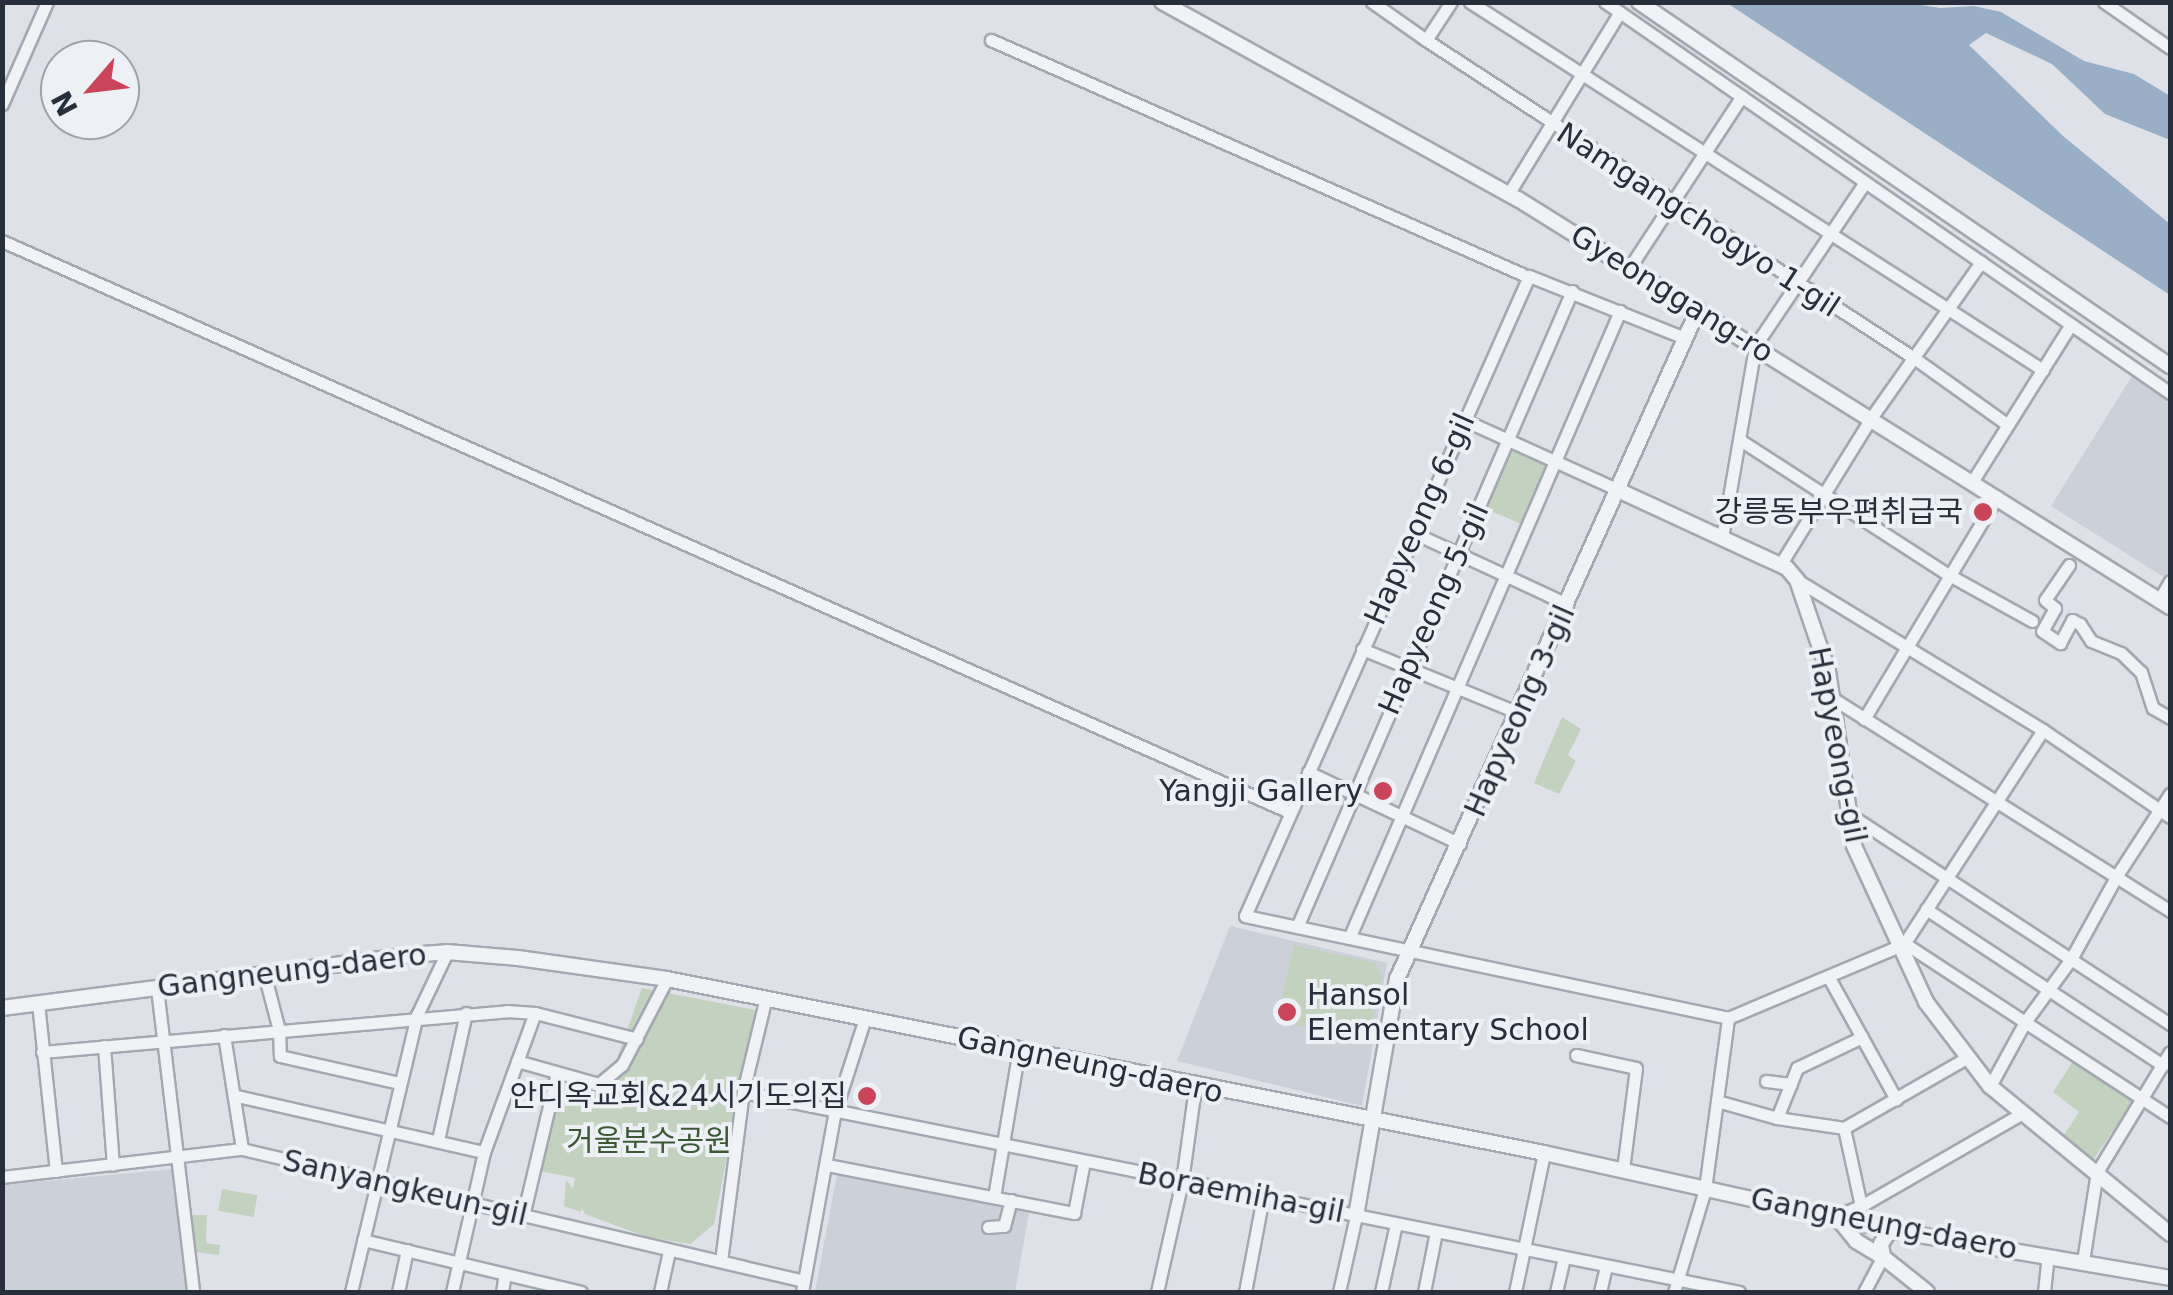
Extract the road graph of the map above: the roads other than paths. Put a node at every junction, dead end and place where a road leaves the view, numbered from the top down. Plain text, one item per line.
1 (47, 2) edge
2 (1162, 2) edge
3 (1372, 2) edge
4 (1451, 2) edge
5 (1470, 2) edge
6 (1605, 2) edge
7 (1639, 2) edge
8 (2104, 2) edge
9 (1620, 12) junction
10 (991, 40) dead end
11 (1426, 40) junction
12 (2170, 48) edge
13 (1584, 74) junction
14 (1742, 96) junction
15 (2, 104) edge
16 (1549, 124) junction
17 (1708, 154) junction
18 (1865, 182) junction
19 (1509, 193) junction
20 (1674, 204) junction
21 (1832, 232) junction
22 (2, 241) edge
23 (1981, 262) junction
24 (1630, 267) junction
25 (1522, 274) dead end
26 (1797, 283) junction
27 (1572, 291) junction
28 (1949, 308) junction
29 (1698, 310) junction
30 (1620, 311) junction
31 (2071, 324) junction
32 (1685, 338) junction
33 (1755, 346) junction
34 (1914, 358) junction
35 (2170, 366) edge
36 (2042, 370) junction
37 (2170, 392) edge
38 (1871, 418) junction
39 (1464, 420) junction
40 (2008, 424) junction
41 (1507, 440) junction
42 (1740, 440) junction
43 (1555, 462) junction
44 (1972, 482) junction
45 (1618, 490) junction
46 (1824, 495) junction
47 (1997, 497) junction
48 (1414, 533) junction
49 (1722, 538) junction
50 (1458, 554) junction
51 (1780, 564) junction
52 (2069, 565) dead end
53 (1949, 575) junction
54 (1504, 578) junction
55 (1797, 580) junction
56 (2170, 581) edge
57 (2165, 603) edge
58 (1567, 604) junction
59 (2056, 608) junction
60 (2072, 620) junction
61 (2032, 621) dead end
62 (1906, 646) junction
63 (1362, 648) junction
64 (1408, 667) junction
65 (1456, 688) junction
66 (1832, 698) junction
67 (1519, 713) junction
68 (2170, 718) edge
69 (1864, 719) junction
70 (2042, 730) junction
71 (1308, 772) junction
72 (1354, 792) junction
73 (2170, 794) edge
74 (1996, 802) junction
75 (1284, 810) dead end
76 (1849, 814) junction
77 (2165, 814) edge
78 (1401, 815) junction
79 (1460, 844) junction
80 (1946, 877) junction
81 (2116, 877) junction
82 (1926, 909) junction
83 (2170, 911) edge
84 (1297, 927) junction
85 (1350, 936) junction
86 (1898, 942) junction
87 (447, 952) junction
88 (1411, 954) junction
89 (2071, 959) junction
90 (264, 973) junction
91 (1828, 976) junction
92 (667, 980) junction
93 (157, 988) junction
94 (2050, 989) junction
95 (764, 1001) junction
96 (38, 1003) junction
97 (2, 1008) edge
98 (466, 1013) junction
99 (535, 1013) junction
100 (417, 1016) junction
101 (1728, 1018) junction
102 (864, 1021) junction
103 (2025, 1022) junction
104 (2170, 1024) edge
105 (279, 1030) junction
106 (224, 1034) junction
107 (1862, 1037) junction
108 (637, 1038) junction
109 (164, 1039) junction
110 (104, 1046) junction
111 (1020, 1049) junction
112 (42, 1052) junction
113 (2170, 1052) edge
114 (1576, 1054) dead end
115 (1966, 1058) junction
116 (517, 1061) junction
117 (2163, 1065) junction
118 (556, 1076) junction
119 (1766, 1081) dead end
120 (400, 1083) junction
121 (1791, 1084) junction
122 (1990, 1086) junction
123 (1195, 1087) junction
124 (743, 1092) junction
125 (237, 1096) junction
126 (1896, 1099) junction
127 (2142, 1099) junction
128 (1717, 1100) junction
129 (835, 1111) junction
130 (2023, 1113) junction
131 (2170, 1117) edge
132 (1777, 1118) junction
133 (1371, 1120) junction
134 (388, 1128) junction
135 (1844, 1128) junction
136 (438, 1140) junction
137 (1006, 1145) junction
138 (242, 1149) junction
139 (484, 1152) junction
140 (1544, 1153) junction
141 (175, 1158) junction
142 (1084, 1161) junction
143 (113, 1165) junction
144 (827, 1166) junction
145 (1623, 1170) junction
146 (56, 1171) junction
147 (2097, 1172) junction
148 (2, 1177) edge
149 (376, 1180) junction
150 (1182, 1181) junction
151 (1705, 1189) junction
152 (1263, 1197) junction
153 (994, 1198) junction
154 (1011, 1200) junction
155 (471, 1204) junction
156 (1861, 1206) junction
157 (523, 1216) junction
158 (1356, 1216) junction
159 (1836, 1216) junction
160 (1396, 1224) junction
161 (988, 1228) dead end
162 (1890, 1230) junction
163 (1436, 1232) junction
164 (2170, 1234) edge
165 (363, 1240) junction
166 (407, 1250) junction
167 (1526, 1250) junction
168 (669, 1251) junction
169 (2048, 1256) junction
170 (1883, 1257) junction
171 (1564, 1258) junction
172 (722, 1260) junction
173 (2083, 1260) junction
174 (459, 1263) junction
175 (1606, 1267) junction
176 (506, 1274) junction
177 (2170, 1278) edge
178 (1675, 1286) edge
179 (803, 1287) edge
180 (553, 1289) edge
181 (1158, 1290) edge
182 (193, 1292) edge
183 (351, 1292) edge
184 (398, 1292) edge
185 (452, 1292) edge
186 (502, 1292) edge
187 (581, 1292) edge
188 (660, 1292) edge
189 (1176, 1292) edge
190 (1245, 1292) edge
191 (1339, 1292) edge
192 (1381, 1292) edge
193 (1424, 1292) edge
194 (1515, 1292) edge
195 (1556, 1292) edge
196 (1600, 1292) edge
197 (1739, 1292) edge
198 (1864, 1292) edge
199 (1927, 1292) edge
200 (2044, 1292) edge

1 - 15 street
2 - 19 street, Gyeonggang-ro
3 - 11 street, Namgangchogyo 1-gil
4 - 11 street
5 - 13 street
6 - 9 street
7 - 35 street
8 - 12 street
9 - 13 street
9 - 14 street
10 - 25 street
11 - 16 street, Namgangchogyo 1-gil
13 - 16 street
13 - 17 street
14 - 17 street
14 - 18 street
16 - 19 street
16 - 20 street, Namgangchogyo 1-gil
17 - 20 street
17 - 21 street
18 - 21 street
18 - 23 street
19 - 24 street, Gyeonggang-ro
20 - 24 street
20 - 26 street, Namgangchogyo 1-gil
21 - 26 street
21 - 28 street
22 - 75 street
23 - 28 street
23 - 31 street
24 - 29 street, Gyeonggang-ro
26 - 33 street
26 - 34 street, Namgangchogyo 1-gil
27 - 30 street, Hapyeong 6-gil
27 - 39 street, Hapyeong 6-gil
27 - 41 street, Hapyeong 5-gil
28 - 34 street
28 - 36 street
29 - 32 street, Hapyeong 3-gil
29 - 33 street, Gyeonggang-ro
30 - 32 street, Hapyeong 6-gil
30 - 43 street
31 - 36 street
31 - 37 street
32 - 45 street, Hapyeong 3-gil
33 - 38 street, Gyeonggang-ro
33 - 42 street
34 - 38 street
34 - 40 street, Namgangchogyo 1-gil
36 - 40 street
38 - 44 street, Gyeonggang-ro
38 - 46 street
39 - 41 street
39 - 48 street, Hapyeong 6-gil
40 - 44 street
41 - 43 street
41 - 50 street, Hapyeong 5-gil
42 - 46 street
42 - 49 street
43 - 45 street
43 - 54 street
44 - 47 street, Gyeonggang-ro
45 - 49 street, Hapyeong-gil
45 - 58 street, Hapyeong 3-gil
46 - 51 street
46 - 53 street
47 - 53 street
47 - 57 street, Gyeonggang-ro
48 - 50 street
48 - 63 street, Hapyeong 6-gil
49 - 51 street, Hapyeong-gil
50 - 54 street
50 - 64 street, Hapyeong 5-gil
51 - 55 street, Hapyeong-gil
52 - 59 street
53 - 61 street
53 - 62 street
54 - 58 street
54 - 65 street
55 - 62 street
55 - 66 street, Hapyeong-gil
56 - 57 street
58 - 67 street, Hapyeong 3-gil
59 - 60 street
59 - 60 street
60 - 68 street
62 - 69 street
62 - 70 street
63 - 64 street
63 - 71 street, Hapyeong 6-gil
64 - 65 street
64 - 72 street, Hapyeong 5-gil
65 - 67 street
65 - 78 street
66 - 69 street
66 - 76 street, Hapyeong-gil
67 - 79 street, Hapyeong 3-gil
69 - 74 street
70 - 74 street
70 - 77 street
71 - 72 street
71 - 84 street, Hapyeong 6-gil
72 - 78 street
72 - 84 street, Hapyeong 5-gil
73 - 77 street
74 - 80 street
74 - 81 street
76 - 80 street
76 - 86 street, Hapyeong-gil
77 - 81 street
78 - 79 street
78 - 85 street
79 - 88 street, Hapyeong 3-gil
80 - 82 street
80 - 89 street
81 - 83 street
81 - 89 street
82 - 86 street
82 - 94 street
84 - 85 street
85 - 88 street
86 - 91 street
86 - 103 street
86 - 115 street, Hapyeong-gil
87 - 90 street, Gangneung-daero
87 - 92 street, Gangneung-daero
87 - 100 street
88 - 101 street
88 - 133 street, Hapyeong 3-gil
89 - 94 street
89 - 104 street
90 - 93 street, Gangneung-daero
90 - 105 street
91 - 101 street
91 - 107 street
92 - 95 street, Gangneung-daero
92 - 108 street
93 - 96 street, Gangneung-daero
93 - 109 street
94 - 103 street
94 - 117 street
95 - 102 street, Gangneung-daero
95 - 124 street
96 - 97 street, Gangneung-daero
96 - 112 street
98 - 99 street
98 - 100 street
98 - 136 street
99 - 108 street
99 - 116 street
100 - 105 street
100 - 120 street
101 - 128 street
102 - 111 street, Gangneung-daero
102 - 129 street
103 - 122 street
103 - 127 street
105 - 106 street
105 - 120 street
106 - 109 street
106 - 125 street
107 - 121 street
107 - 126 street
108 - 118 street
109 - 110 street
109 - 141 street
110 - 112 street
110 - 143 street
111 - 123 street, Gangneung-daero
111 - 137 street
112 - 146 street
113 - 117 street
114 - 145 street
115 - 122 street, Hapyeong-gil
115 - 126 street
116 - 118 street
116 - 139 street
117 - 127 street
118 - 157 street
119 - 121 street
120 - 134 street
121 - 132 street
122 - 130 street, Hapyeong-gil
123 - 133 street, Gangneung-daero
123 - 150 street
124 - 129 street, Boraemiha-gil
124 - 172 street
125 - 134 street
125 - 138 street
126 - 135 street
127 - 131 street
127 - 147 street
128 - 132 street
128 - 151 street
129 - 137 street, Boraemiha-gil
129 - 144 street
130 - 147 street, Hapyeong-gil
130 - 156 street
132 - 135 street
133 - 140 street, Gangneung-daero
133 - 158 street, Hapyeong 3-gil
134 - 136 street
134 - 149 street
135 - 156 street
136 - 139 street
137 - 142 street, Boraemiha-gil
137 - 153 street
138 - 141 street, Sanyangkeun-gil
138 - 149 street, Sanyangkeun-gil
139 - 155 street
140 - 145 street, Gangneung-daero
140 - 167 street
141 - 143 street, Sanyangkeun-gil
141 - 182 street
142 - 150 street, Boraemiha-gil
142 - 154 street
143 - 146 street, Sanyangkeun-gil
144 - 153 street
144 - 179 street
145 - 151 street, Gangneung-daero
146 - 148 street, Sanyangkeun-gil
147 - 164 street, Hapyeong-gil
147 - 173 street
149 - 155 street, Sanyangkeun-gil
149 - 165 street
150 - 152 street, Boraemiha-gil
150 - 181 street
151 - 159 street, Gangneung-daero
151 - 178 street
152 - 158 street, Boraemiha-gil
152 - 190 street
153 - 154 street
154 - 161 street
155 - 157 street, Sanyangkeun-gil
155 - 174 street
156 - 159 street
157 - 168 street, Sanyangkeun-gil
158 - 160 street, Boraemiha-gil
158 - 191 street
159 - 162 street, Gangneung-daero
159 - 170 street
160 - 163 street, Boraemiha-gil
160 - 192 street
162 - 169 street, Gangneung-daero
162 - 170 street
163 - 167 street, Boraemiha-gil
163 - 193 street
165 - 166 street
165 - 183 street
166 - 174 street
166 - 184 street
167 - 171 street, Boraemiha-gil
167 - 194 street
168 - 172 street, Sanyangkeun-gil
168 - 188 street
169 - 173 street, Gangneung-daero
169 - 200 street
170 - 198 street
170 - 199 street
171 - 175 street, Boraemiha-gil
171 - 195 street
172 - 179 street, Sanyangkeun-gil
173 - 177 street, Gangneung-daero
174 - 176 street
174 - 185 street
175 - 178 street, Boraemiha-gil
175 - 196 street
176 - 180 street
176 - 186 street
178 - 197 street, Boraemiha-gil
180 - 187 street
181 - 189 street

